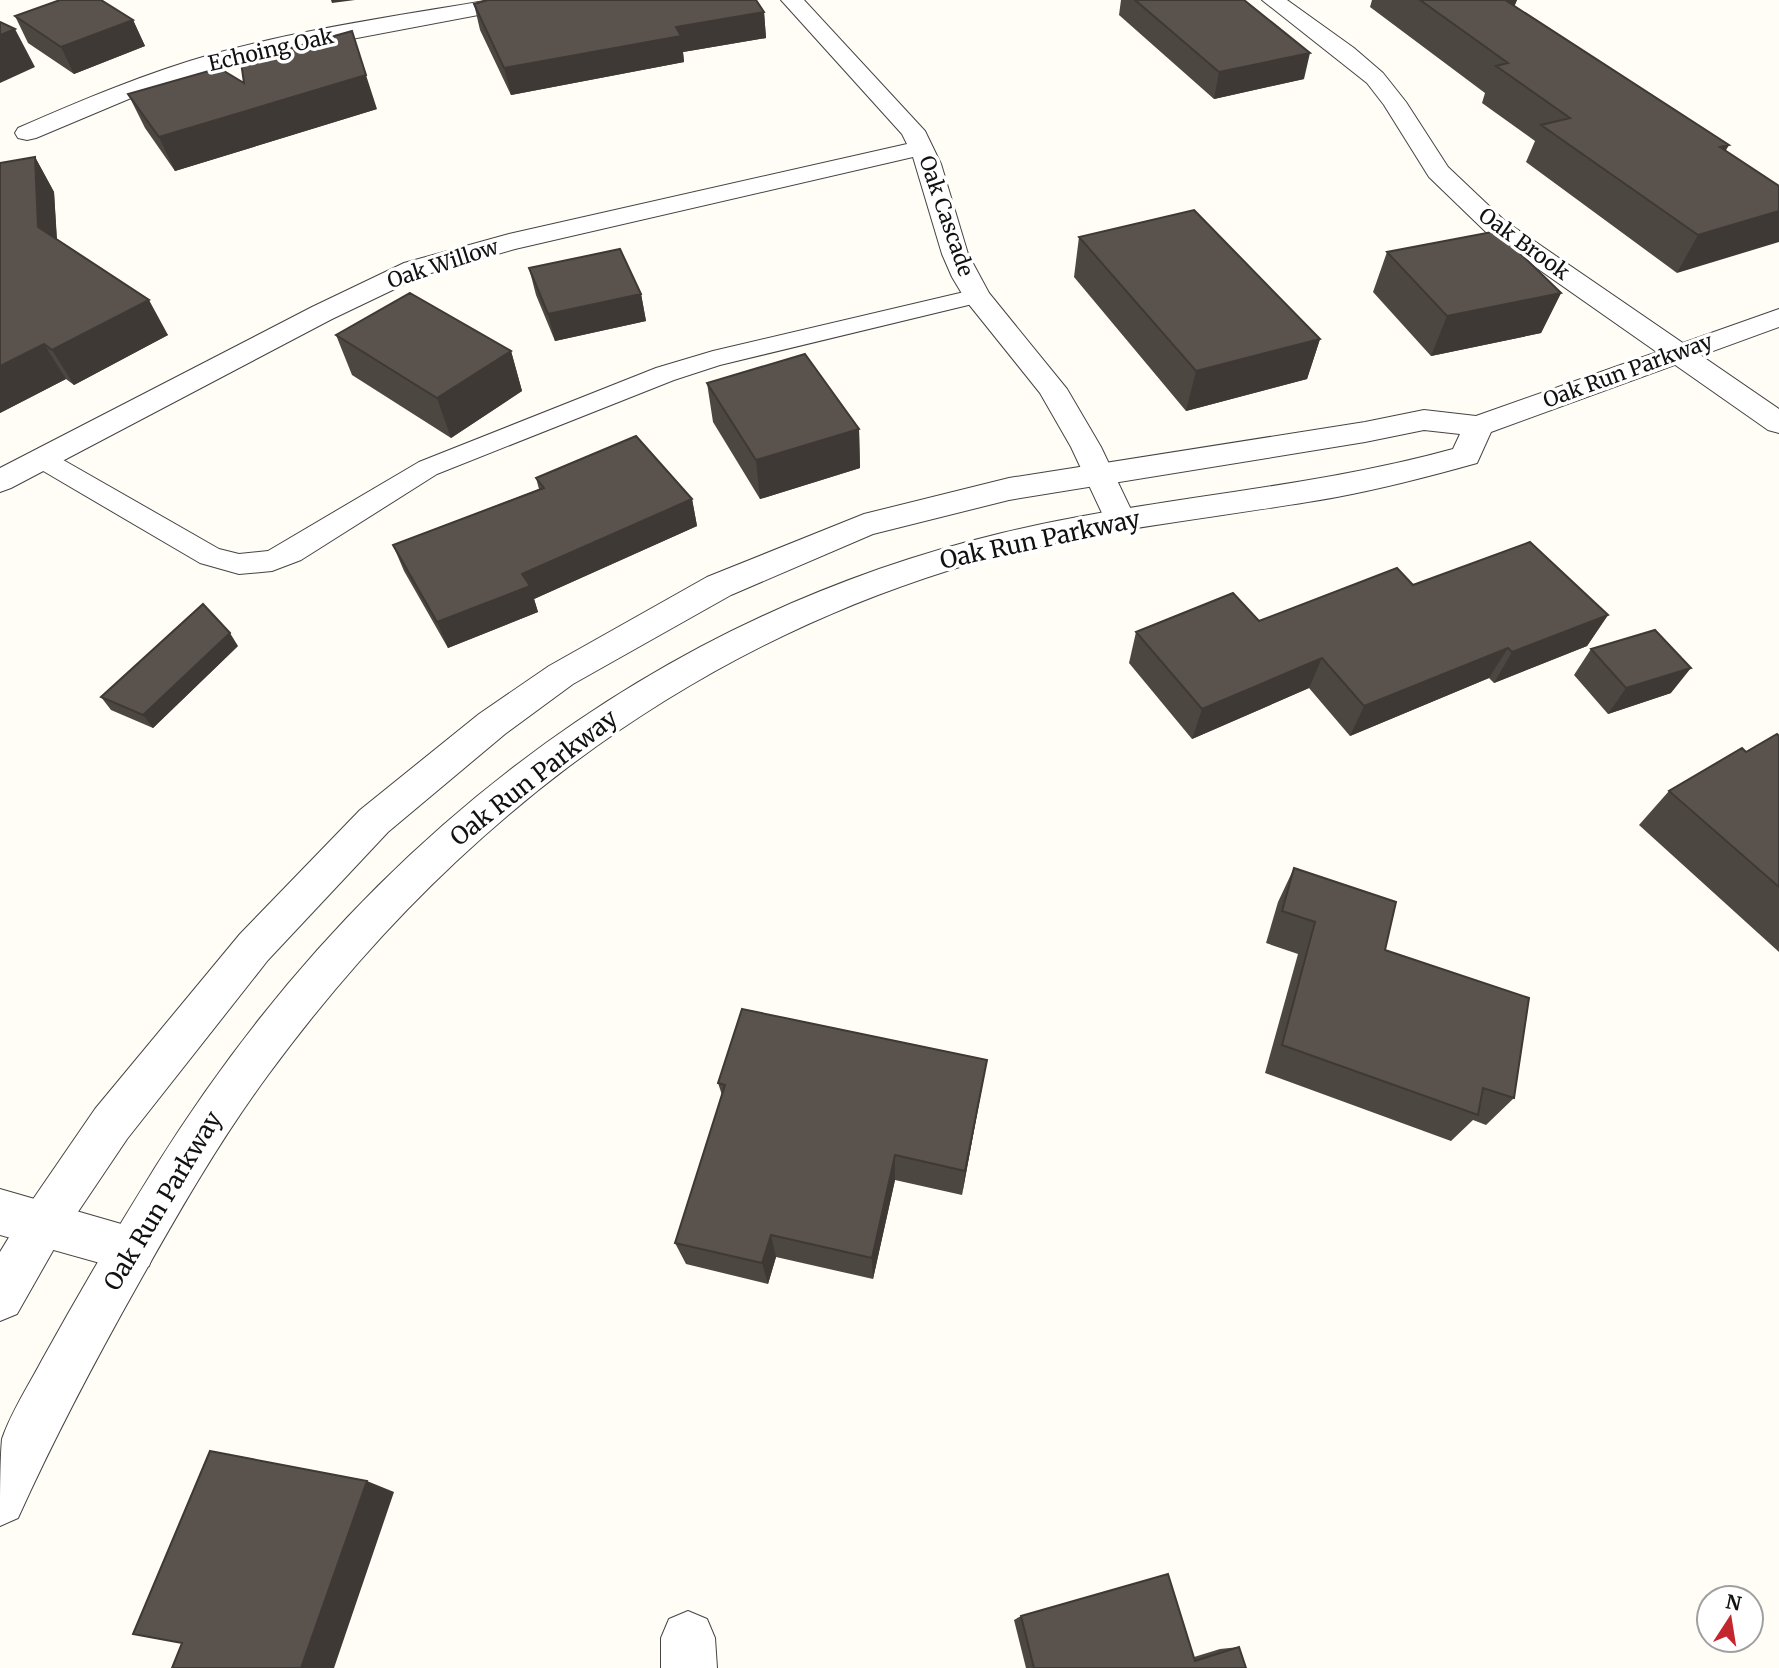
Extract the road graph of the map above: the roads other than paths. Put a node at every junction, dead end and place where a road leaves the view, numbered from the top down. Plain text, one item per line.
1 (526, 0) edge
2 (792, 0) edge
3 (1273, 0) edge
4 (27, 134) dead end
5 (922, 148) junction
6 (977, 296) junction
7 (1779, 317) edge
8 (1678, 353) junction
9 (1779, 423) edge
10 (1478, 426) junction
11 (43, 459) junction
12 (1098, 474) junction
13 (0, 481) edge
14 (1120, 520) junction
15 (21, 1218) edge
16 (132, 1249) junction
17 (0, 1297) edge
18 (0, 1500) edge

1 - 4 street, Echoing Oak
2 - 5 street, Oak Cascade
3 - 8 street, Oak Brook
5 - 6 street, Oak Cascade
5 - 11 street, Oak Willow
6 - 11 lane
6 - 12 street, Oak Cascade
7 - 8 street, Oak Run Parkway
8 - 9 street, Oak Brook
8 - 10 street, Oak Run Parkway
10 - 12 street, Oak Run Parkway
10 - 14 street, Oak Run Parkway
11 - 13 street, Oak Willow
12 - 14 street, Oak Cascade
12 - 15 street, Oak Run Parkway
14 - 16 street, Oak Run Parkway
15 - 16 street
15 - 17 street, Oak Run Parkway
16 - 18 street, Oak Run Parkway

